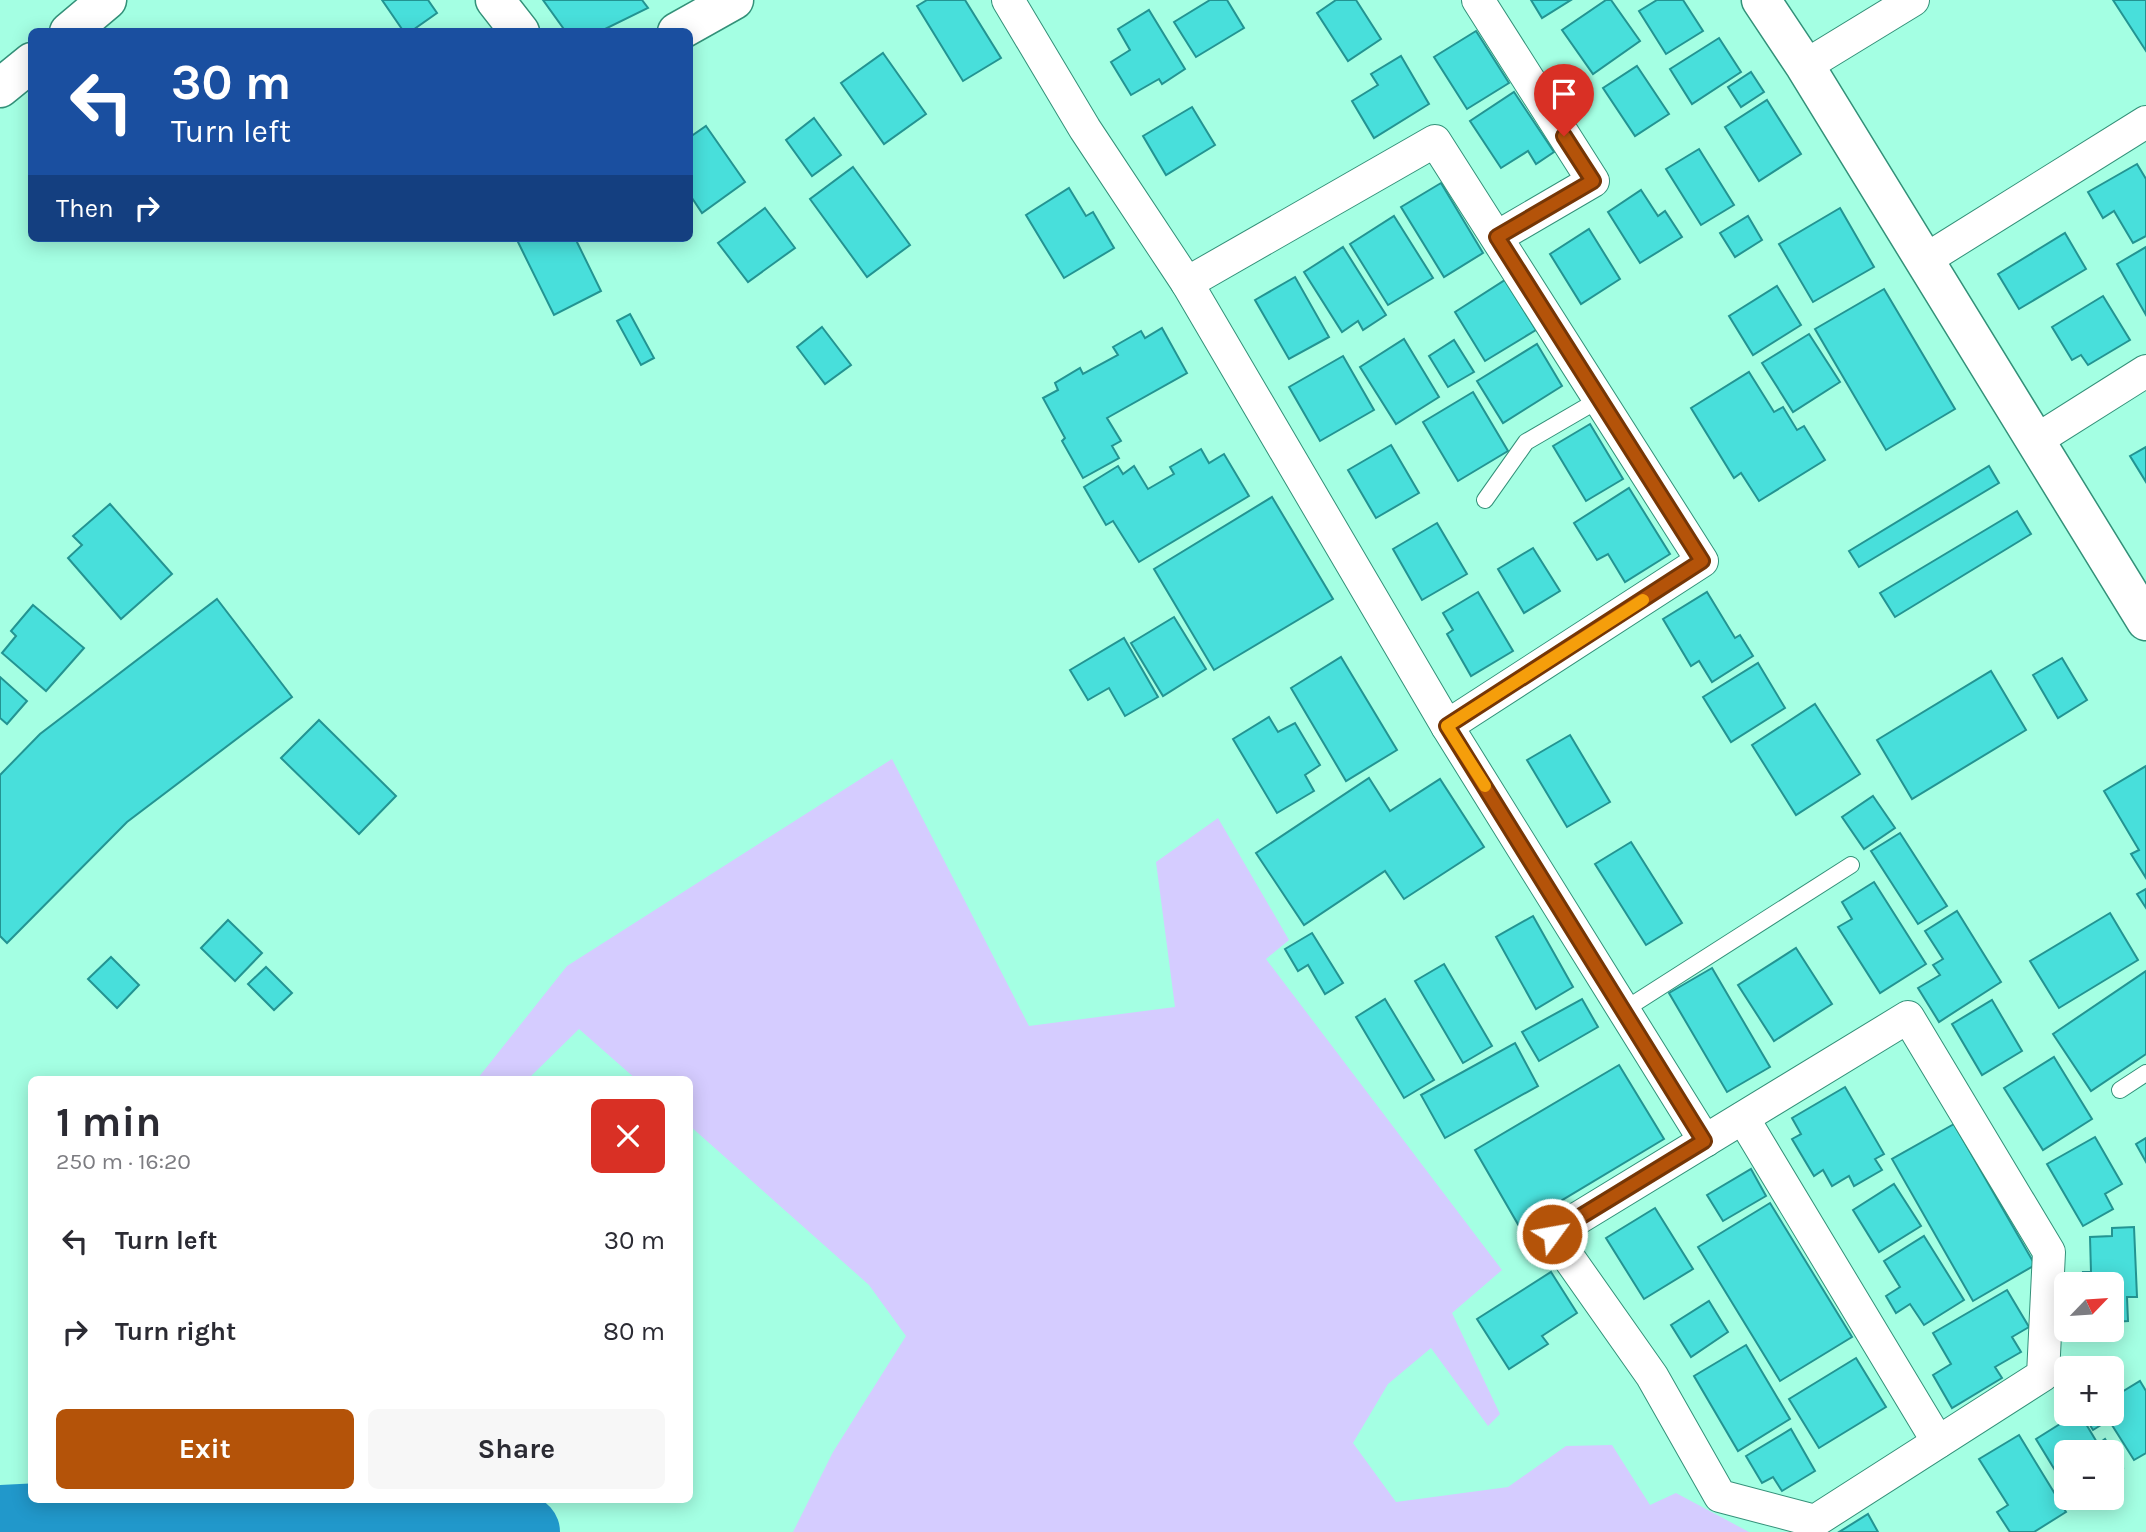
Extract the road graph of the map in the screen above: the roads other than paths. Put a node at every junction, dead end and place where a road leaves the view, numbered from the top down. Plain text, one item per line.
1 (107, 0) edge
2 (495, 0) edge
3 (734, 0) edge
4 (1008, 0) edge
5 (1478, 0) edge
6 (1761, 0) edge
7 (1913, 0) edge
8 (74, 28) edge
9 (517, 28) edge
10 (684, 28) edge
11 (28, 65) edge
12 (1805, 66) junction
13 (0, 89) edge
14 (2146, 122) edge
15 (1497, 237) junction
16 (1925, 260) junction
17 (1187, 283) junction
18 (2146, 371) edge
19 (1600, 399) junction
20 (2035, 441) junction
21 (1485, 500) dead end
22 (2146, 621) edge
23 (1447, 726) junction
24 (1851, 865) dead end
25 (1623, 1010) junction
26 (2146, 1073) edge
27 (2120, 1090) dead end
28 (1743, 1118) junction
29 (1704, 1141) junction
30 (1938, 1442) junction

1 - 8 main road
2 - 9 main road
3 - 10 main road
4 - 17 street
5 - 15 street
6 - 12 main road
7 - 12 street
11 - 13 main road
12 - 16 main road
14 - 16 street
15 - 17 street
15 - 19 street
16 - 20 main road
17 - 23 street
18 - 20 street
19 - 21 lane
19 - 23 street
20 - 22 main road
23 - 25 street
24 - 25 lane
25 - 29 street
26 - 27 lane
28 - 29 street
28 - 30 street
28 - 30 street
29 - 30 street

